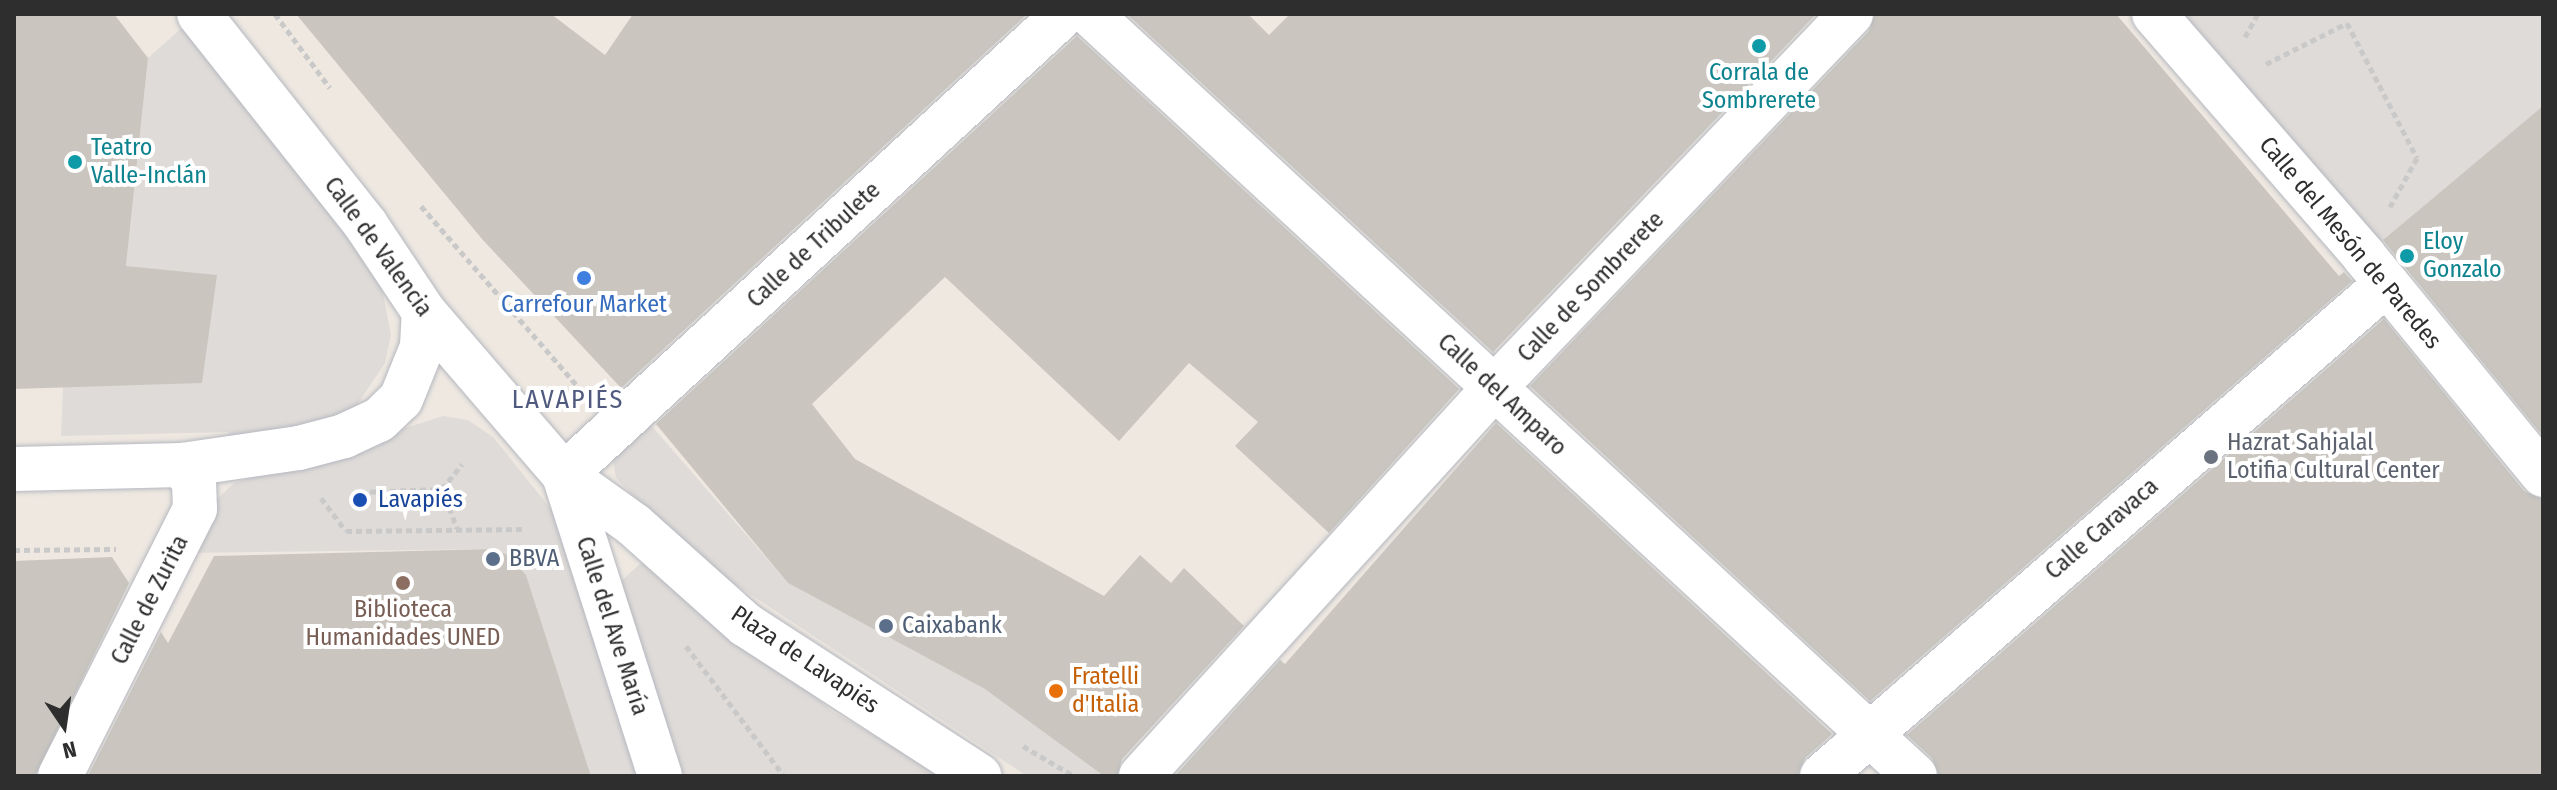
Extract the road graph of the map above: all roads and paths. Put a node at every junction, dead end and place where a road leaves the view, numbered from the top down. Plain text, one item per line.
1 (199, 14) edge
2 (275, 14) edge
3 (1064, 14) edge
4 (1090, 14) edge
5 (1851, 14) edge
6 (2154, 14) edge
7 (2219, 87) junction
8 (338, 99) dead end
9 (2417, 158) dead end
10 (418, 202) dead end
11 (2385, 285) junction
12 (424, 312) junction
13 (569, 378) dead end
14 (1494, 388) junction
15 (462, 464) dead end
16 (182, 465) junction
17 (14, 469) edge
18 (564, 475) junction
19 (2543, 475) edge
20 (442, 489) junction
21 (360, 492) dead end
22 (318, 493) dead end
23 (457, 528) junction
24 (531, 530) dead end
25 (131, 549) dead end
26 (14, 550) edge
27 (680, 638) dead end
28 (1867, 732) junction
29 (60, 776) edge
30 (660, 776) edge
31 (784, 776) edge
32 (979, 776) edge
33 (1141, 776) edge
34 (1822, 776) edge
35 (1915, 776) edge

1 - 12 street, Calle de Valencia
2 - 8 path
3 - 18 street, Calle de Tribulete
4 - 14 street, Calle del Amparo
5 - 14 street, Calle de Sombrerete
6 - 7 street, Calle del Mesón de Paredes
7 - 9 path
7 - 11 street, Calle del Mesón de Paredes
10 - 13 path
11 - 19 street, Calle del Mesón de Paredes
11 - 28 street, Calle Caravaca
12 - 16 street
12 - 18 street, Calle de Valencia
14 - 28 street, Calle del Amparo
14 - 33 street, Calle de Sombrerete
15 - 20 path
16 - 17 street
16 - 29 street, Calle de Zurita
18 - 30 street, Calle del Ave María
18 - 32 street, Plaza de Lavapiés
20 - 21 path
20 - 23 path
22 - 23 path
23 - 24 path
25 - 26 path
27 - 31 path
28 - 34 street, Calle Caravaca
28 - 35 street, Calle del Amparo

